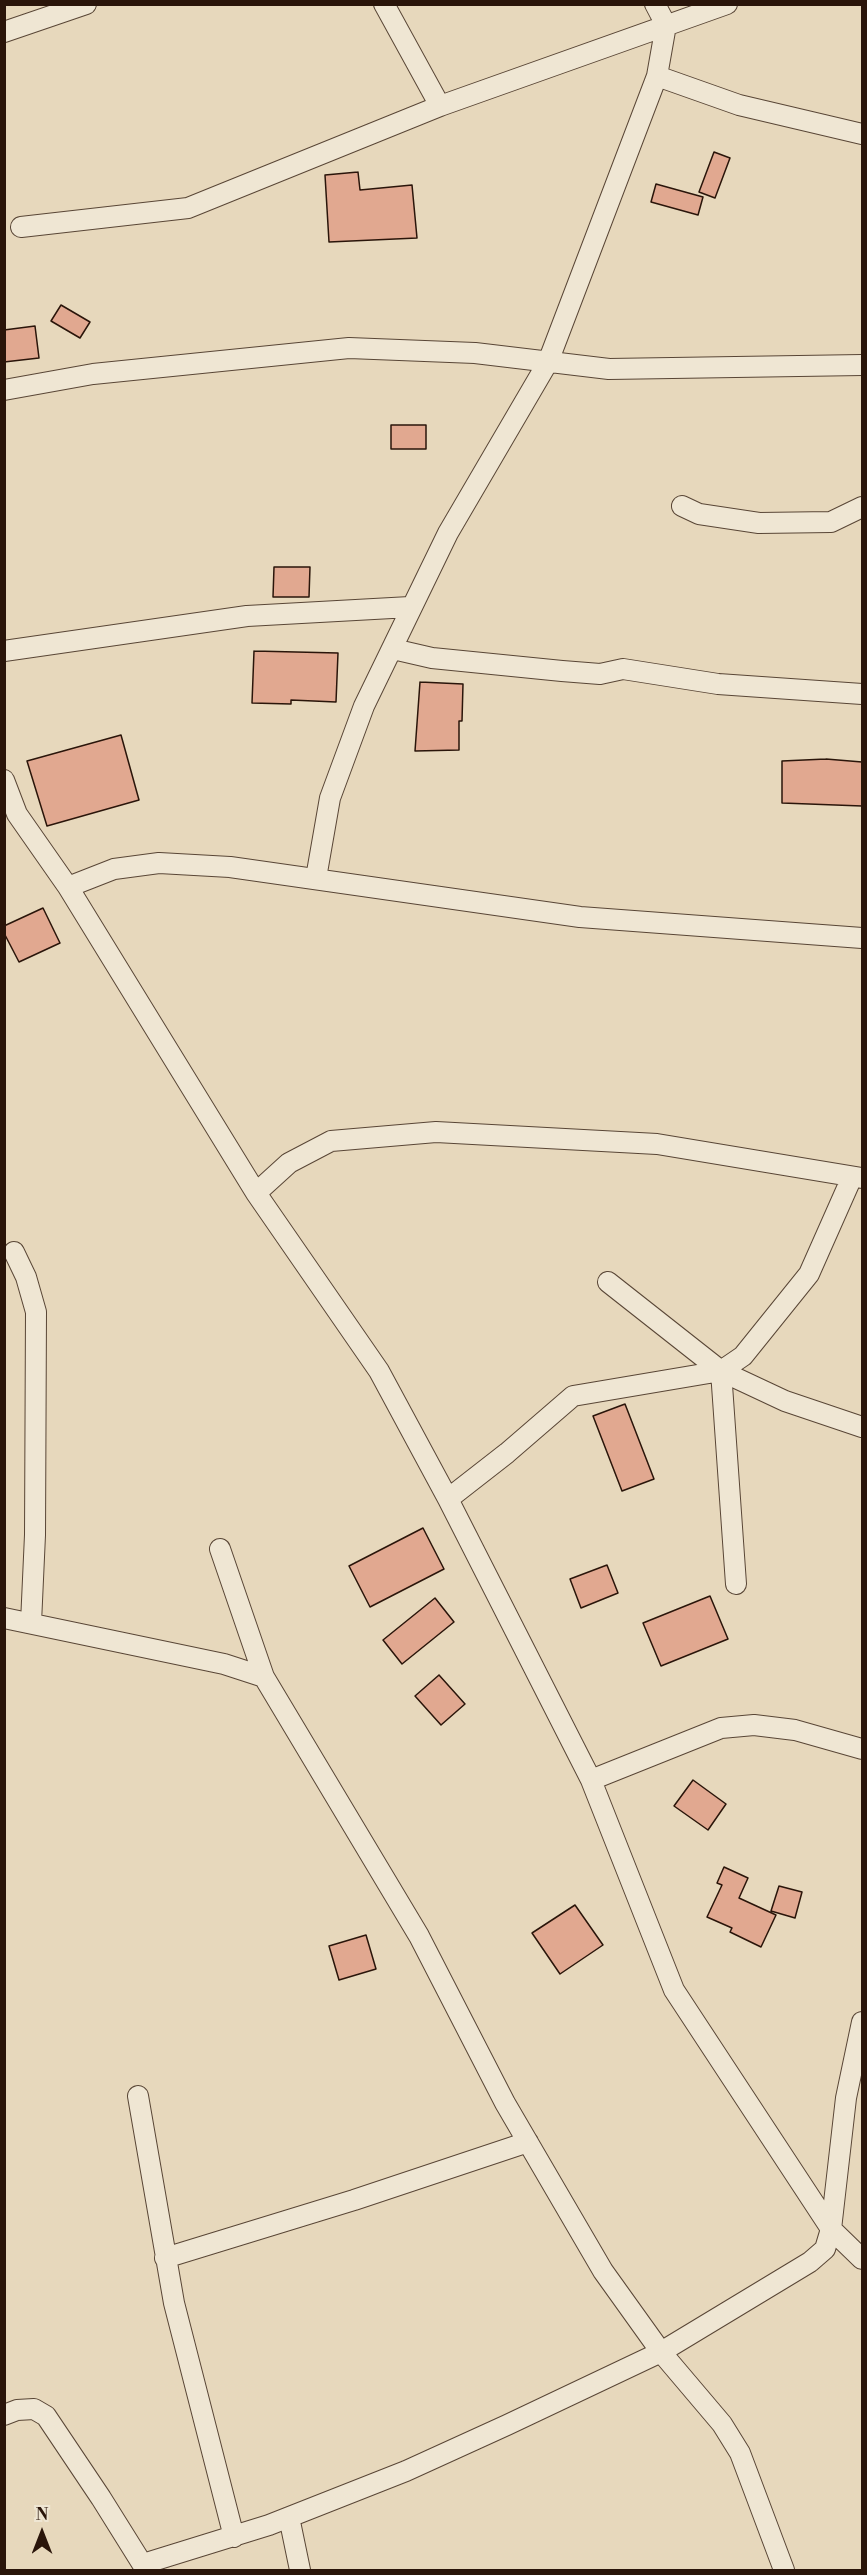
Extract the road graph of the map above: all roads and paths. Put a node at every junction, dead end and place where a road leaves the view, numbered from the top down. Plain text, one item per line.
1 (86, 4) edge
2 (384, 4) edge
3 (655, 4) edge
4 (727, 4) edge
5 (63, 9) edge
6 (666, 25) junction
7 (4, 32) edge
8 (657, 76) junction
9 (440, 106) junction
10 (862, 134) edge
11 (21, 227) dead end
12 (548, 362) junction
13 (862, 365) edge
14 (4, 390) edge
15 (682, 506) dead end
16 (862, 507) edge
17 (410, 607) junction
18 (393, 649) junction
19 (4, 651) edge
20 (862, 694) edge
21 (4, 780) edge
22 (11, 817) edge
23 (316, 878) junction
24 (68, 887) junction
25 (862, 938) edge
26 (857, 1178) edge
27 (255, 1193) junction
28 (14, 1252) dead end
29 (608, 1282) dead end
30 (721, 1371) junction
31 (862, 1427) edge
32 (448, 1499) junction
33 (220, 1549) dead end
34 (736, 1584) dead end
35 (4, 1618) edge
36 (31, 1623) junction
37 (264, 1677) junction
38 (862, 1749) edge
39 (591, 1780) junction
40 (862, 2022) edge
41 (138, 2096) dead end
42 (528, 2142) junction
43 (831, 2229) junction
44 (165, 2258) junction
45 (862, 2259) edge
46 (661, 2352) junction
47 (4, 2415) edge
48 (289, 2517) junction
49 (234, 2538) junction
50 (145, 2567) edge
51 (300, 2571) edge
52 (784, 2571) edge

1 - 5 street
2 - 9 street
3 - 6 street
4 - 6 street
5 - 7 street
6 - 8 street
6 - 9 street
8 - 10 street
8 - 12 street
9 - 11 street
12 - 13 street
12 - 14 street
12 - 17 street
15 - 16 street
17 - 18 street
17 - 19 street
18 - 20 street
18 - 23 street
21 - 22 street
22 - 24 street
23 - 24 street
23 - 25 street
24 - 27 street
26 - 27 street
26 - 30 street
27 - 32 street
28 - 36 street
29 - 30 street
30 - 31 street
30 - 32 street
30 - 34 street
32 - 39 street
33 - 37 street
35 - 36 street
36 - 37 street
37 - 42 street
38 - 39 street
39 - 43 street
40 - 43 street
41 - 44 street
42 - 44 street
42 - 46 street
43 - 45 street
43 - 46 street
44 - 49 street
46 - 48 street
46 - 52 street
47 - 50 street
48 - 49 street
48 - 51 street
49 - 50 street

